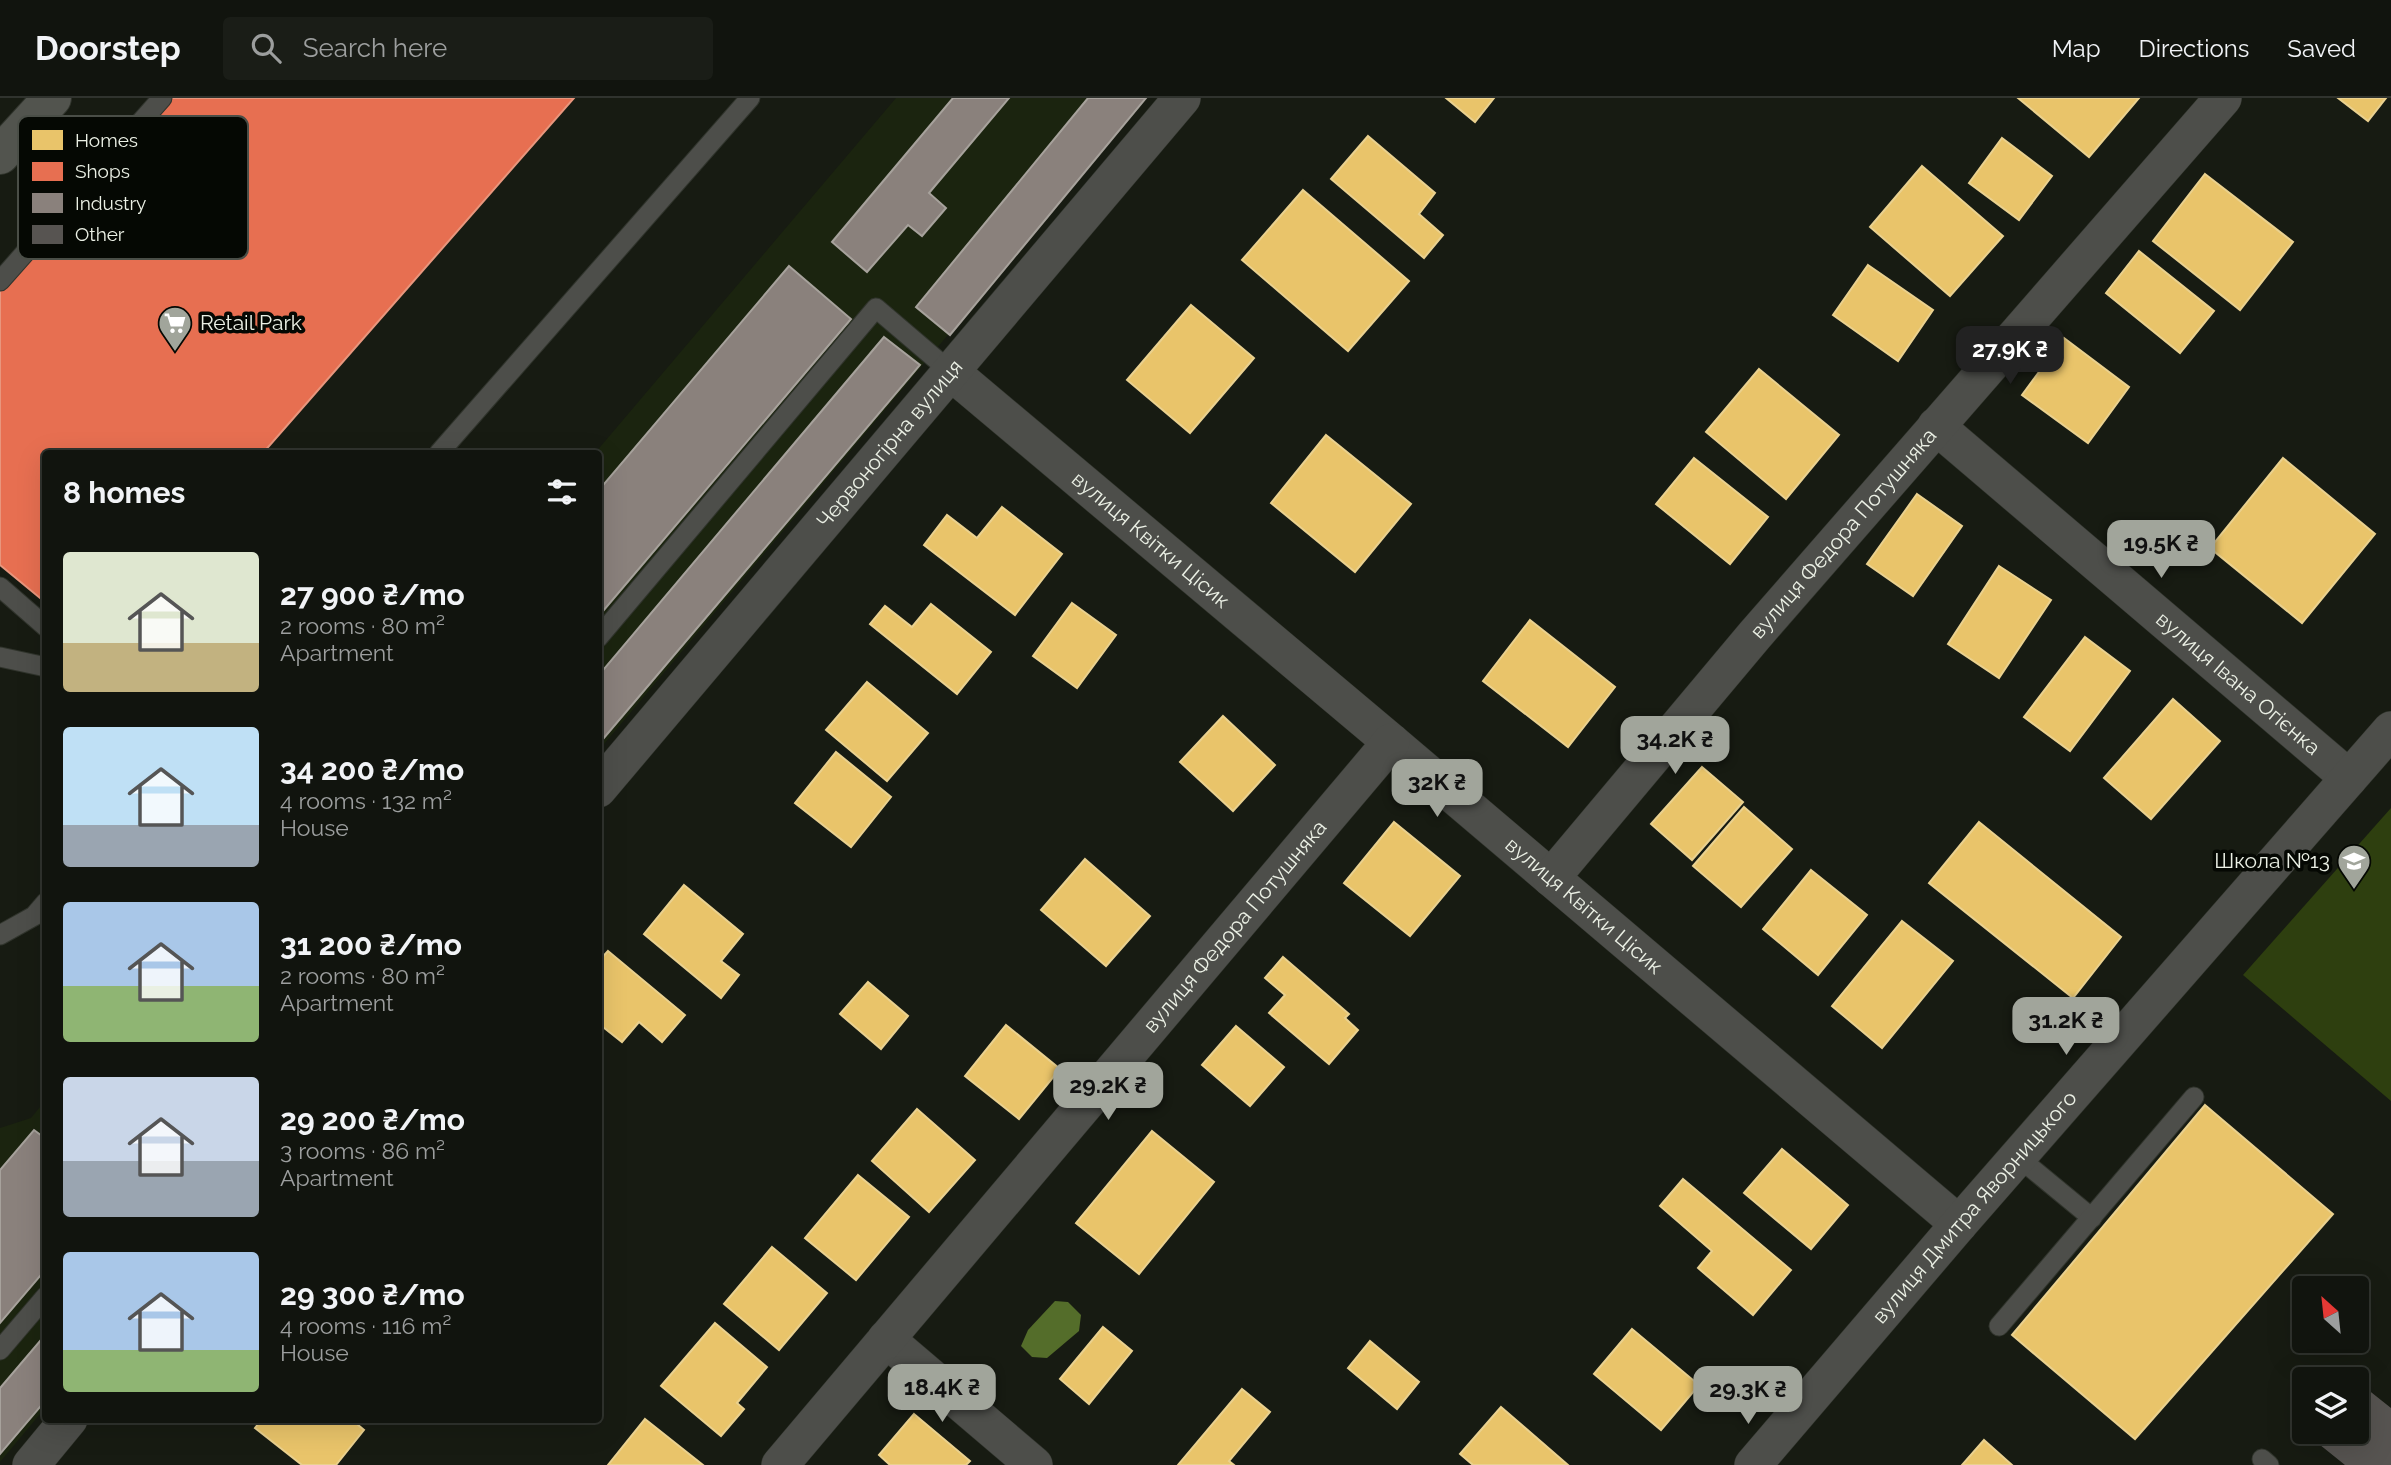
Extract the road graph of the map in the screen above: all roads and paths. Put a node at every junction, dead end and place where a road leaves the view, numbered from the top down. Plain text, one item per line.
1 (52, 98) edge
2 (162, 98) edge
3 (750, 98) edge
4 (1182, 98) edge
5 (2223, 98) edge
6 (36, 116) edge
7 (146, 116) edge
8 (18, 135) edge
9 (0, 155) edge
10 (19, 259) edge
11 (0, 281) edge
12 (951, 372) junction
13 (1936, 426) junction
14 (442, 450) edge
15 (0, 587) edge
16 (42, 624) edge
17 (602, 633) edge
18 (0, 657) edge
19 (42, 666) edge
20 (2391, 730) edge
21 (1391, 741) junction
22 (2349, 778) junction
23 (602, 784) edge
24 (1551, 878) junction
25 (42, 907) edge
26 (0, 935) edge
27 (2194, 1097) dead end
28 (2018, 1157) junction
29 (2092, 1218) junction
30 (1959, 1224) junction
31 (42, 1301) edge
32 (1999, 1326) dead end
33 (886, 1339) junction
34 (0, 1350) edge
35 (66, 1423) edge
36 (30, 1465) edge
37 (780, 1465) edge
38 (1034, 1465) edge
39 (1753, 1465) edge

1 - 6 highway
2 - 7 lane
3 - 14 lane
4 - 12 street, Червоногірна вулиця
5 - 13 street, вулиця Федора Потушняка
8 - 9 highway
10 - 11 lane
12 - 17 lane
12 - 21 street, вулиця Квітки Цісик
12 - 23 street, Червоногірна вулиця
13 - 22 street, вулиця Івана Огієнка
13 - 24 street, вулиця Федора Потушняка
15 - 16 lane
18 - 19 lane
20 - 22 street, вулиця Дмитра Яворницького
21 - 24 street, вулиця Квітки Цісик
21 - 33 street, вулиця Федора Потушняка
22 - 28 street, вулиця Дмитра Яворницького
24 - 30 street, вулиця Квітки Цісик
25 - 26 lane
27 - 29 lane
28 - 29 lane
28 - 30 street, вулиця Дмитра Яворницького
29 - 32 lane
30 - 39 street, вулиця Дмитра Яворницького
31 - 34 lane
33 - 37 street, вулиця Федора Потушняка
33 - 38 street
35 - 36 street

